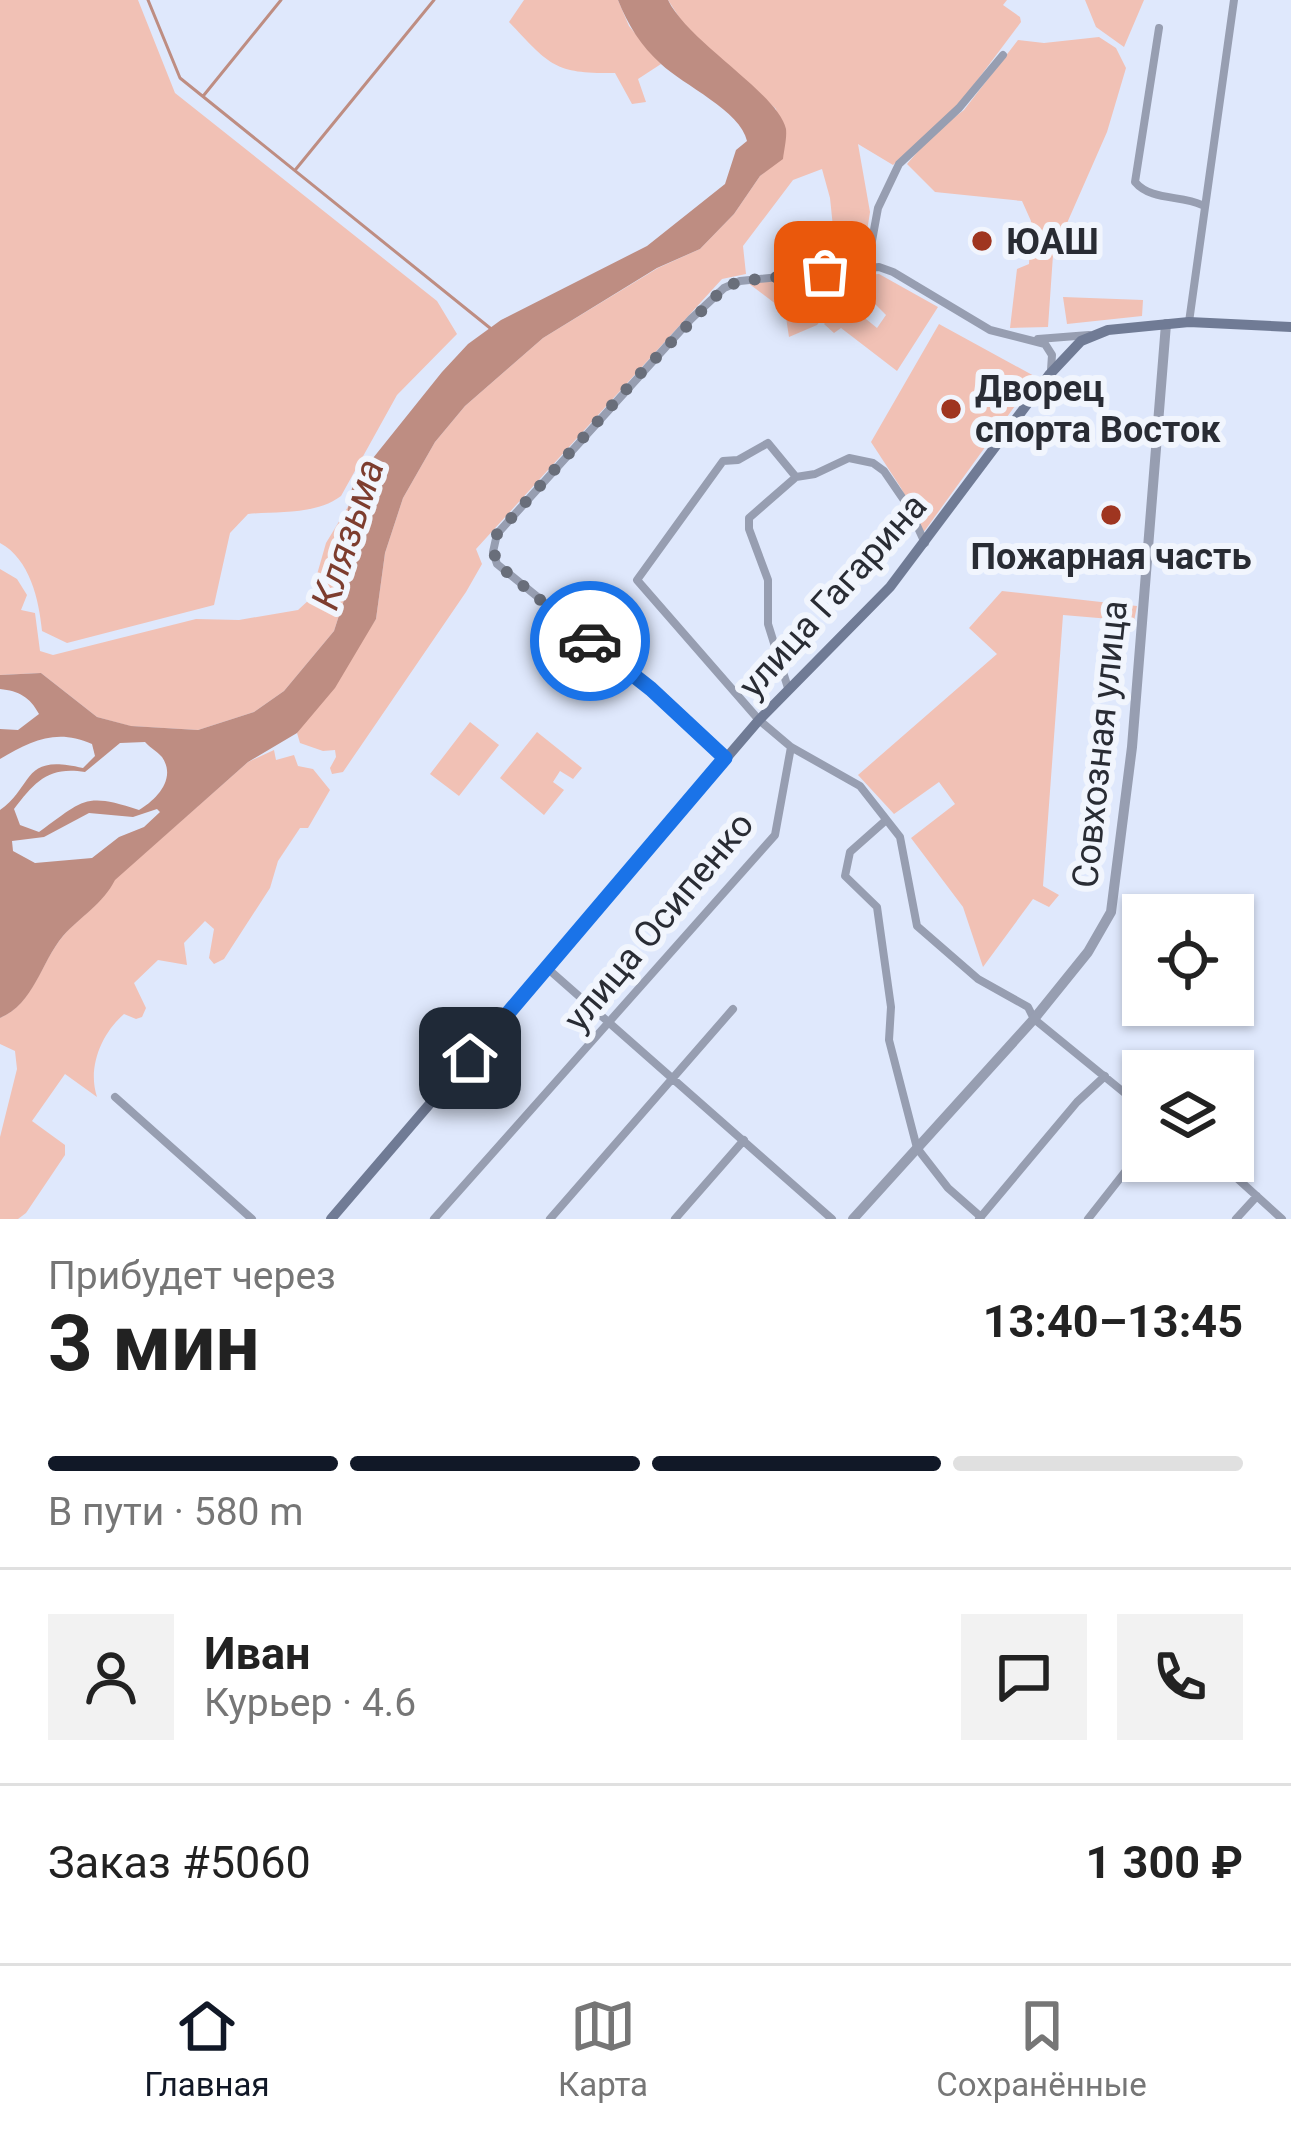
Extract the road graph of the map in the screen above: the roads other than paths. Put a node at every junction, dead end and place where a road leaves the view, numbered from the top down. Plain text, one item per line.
1 (1234, 0) edge
2 (1159, 28) dead end
3 (1003, 55) dead end
4 (1203, 206) junction
5 (867, 268) junction
6 (1189, 322) junction
7 (1166, 324) junction
8 (1291, 327) edge
9 (1090, 335) junction
10 (1054, 338) junction
11 (1025, 340) junction
12 (1060, 363) junction
13 (1049, 375) junction
14 (796, 477) junction
15 (925, 544) junction
16 (788, 688) junction
17 (759, 720) junction
18 (791, 747) junction
19 (725, 758) junction
20 (885, 821) junction
21 (546, 967) junction
22 (734, 1009) dead end
23 (1034, 1019) junction
24 (610, 1022) junction
25 (1105, 1076) junction
26 (674, 1079) junction
27 (1122, 1090) edge
28 (115, 1096) dead end
29 (744, 1140) junction
30 (916, 1148) junction
31 (1122, 1176) edge
32 (1242, 1182) edge
33 (1258, 1196) junction
34 (980, 1218) edge
35 (252, 1219) edge
36 (331, 1219) edge
37 (434, 1219) edge
38 (550, 1219) edge
39 (675, 1219) edge
40 (832, 1219) edge
41 (853, 1219) edge
42 (1088, 1219) edge
43 (1236, 1219) edge
44 (1282, 1219) edge

1 - 4 street
2 - 4 street
3 - 5 street
4 - 6 street
5 - 11 street
5 - 19 street
6 - 7 main road
6 - 8 main road
7 - 9 main road
7 - 23 street, Совхозная улица
9 - 10 street
9 - 12 main road, улица Гагарина
10 - 11 street
10 - 12 street
11 - 13 street
12 - 13 main road, улица Гагарина
13 - 15 main road, улица Гагарина
14 - 15 street
14 - 16 street
14 - 17 street
15 - 16 main road, улица Гагарина
16 - 17 main road, улица Гагарина
17 - 18 street
17 - 19 main road, улица Гагарина
18 - 20 street
18 - 24 street, улица Осипенко
19 - 21 main road, улица Гагарина
20 - 23 street
20 - 30 street
21 - 24 street
21 - 36 main road, улица Гагарина
22 - 26 street
23 - 25 street
23 - 30 street, Совхозная улица
24 - 26 street
24 - 37 street, улица Осипенко
25 - 27 street
25 - 34 street
26 - 29 street
26 - 38 street
28 - 35 street
29 - 39 street
29 - 40 street
30 - 34 street
30 - 41 street, Совхозная улица
31 - 42 street
32 - 33 street
33 - 43 street
33 - 44 street

